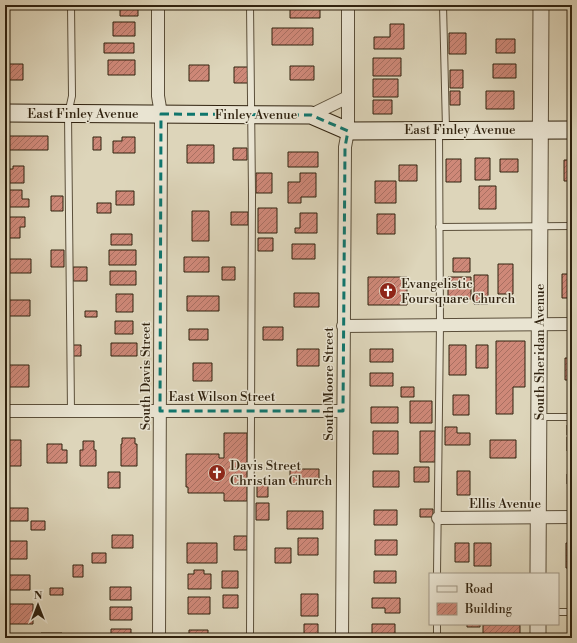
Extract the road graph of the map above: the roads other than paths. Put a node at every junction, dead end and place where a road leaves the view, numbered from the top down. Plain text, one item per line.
1 (71, 5) edge
2 (158, 5) edge
3 (250, 5) edge
4 (348, 5) edge
5 (443, 5) edge
6 (541, 5) edge
7 (348, 97) junction
8 (5, 113) edge
9 (68, 114) junction
10 (161, 114) junction
11 (311, 115) junction
12 (251, 116) junction
13 (442, 130) junction
14 (541, 130) junction
15 (572, 130) edge
16 (348, 131) junction
17 (540, 226) junction
18 (572, 226) edge
19 (439, 227) junction
20 (540, 324) junction
21 (572, 324) edge
22 (440, 325) junction
23 (344, 326) junction
24 (160, 410) junction
25 (250, 410) junction
26 (343, 410) junction
27 (5, 411) edge
28 (71, 411) junction
29 (539, 417) junction
30 (572, 417) edge
31 (539, 517) junction
32 (572, 517) edge
33 (438, 518) junction
34 (438, 573) edge
35 (538, 573) edge
36 (559, 612) edge
37 (572, 612) edge
38 (437, 625) edge
39 (538, 625) edge
40 (159, 638) edge
41 (250, 638) edge
42 (342, 638) edge
43 (437, 638) edge
44 (538, 638) edge

1 - 9 lane
2 - 10 street, South Davis Street
3 - 12 lane
4 - 7 street, South Moore Street
5 - 13 lane
6 - 14 street, South Sheridan Avenue
7 - 11 street
7 - 16 street, South Moore Street
8 - 9 main road, East Finley Avenue
9 - 10 main road, East Finley Avenue
9 - 28 lane
10 - 12 main road, Finley Avenue
10 - 24 street, South Davis Street
11 - 12 main road, Finley Avenue
11 - 16 main road, Finley Avenue
12 - 25 lane
13 - 14 main road, East Finley Avenue
13 - 16 main road, East Finley Avenue
13 - 19 lane
14 - 15 main road, East Finley Avenue
14 - 17 street, South Sheridan Avenue
16 - 23 street, South Moore Street
17 - 18 lane
17 - 19 lane
17 - 20 street, South Sheridan Avenue
19 - 22 lane
20 - 21 street
20 - 22 street
20 - 29 street, South Sheridan Avenue
22 - 23 street
22 - 33 lane
23 - 26 street, South Moore Street
24 - 25 street, East Wilson Street
24 - 28 street, East Wilson Street
24 - 40 street, South Davis Street
25 - 26 street, East Wilson Street
25 - 41 lane
26 - 42 street, South Moore Street
27 - 28 street, East Wilson Street
29 - 30 lane
29 - 31 street, South Sheridan Avenue
31 - 32 street, Ellis Avenue
31 - 33 street, Ellis Avenue
31 - 35 street, South Sheridan Avenue
33 - 34 lane
36 - 37 lane
38 - 43 lane
39 - 44 street

